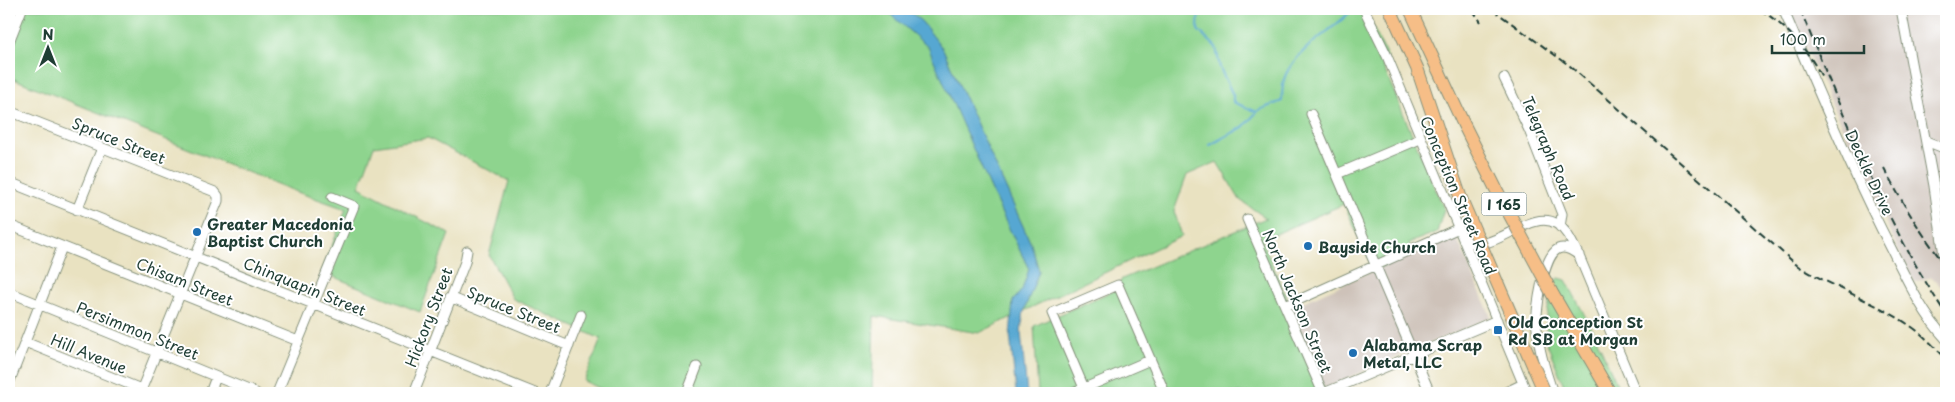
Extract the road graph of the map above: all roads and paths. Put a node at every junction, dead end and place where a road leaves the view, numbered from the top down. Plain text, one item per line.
1 (22, 9) edge
2 (1364, 9) edge
3 (1390, 9) edge
4 (1410, 9) edge
5 (1783, 9) edge
6 (1901, 9) edge
7 (9, 42) edge
8 (1504, 78) dead end
9 (9, 110) edge
10 (1311, 114) dead end
11 (1420, 139) junction
12 (1926, 141) junction
13 (102, 148) junction
14 (1946, 149) edge
15 (1337, 174) junction
16 (9, 182) edge
17 (332, 197) dead end
18 (77, 210) junction
19 (1248, 219) dead end
20 (9, 225) edge
21 (1560, 227) junction
22 (1459, 228) junction
23 (1462, 238) junction
24 (1490, 242) junction
25 (62, 247) junction
26 (467, 251) dead end
27 (1579, 256) junction
28 (196, 257) junction
29 (1375, 265) junction
30 (1946, 269) edge
31 (1479, 279) junction
32 (9, 292) edge
33 (180, 294) junction
34 (450, 297) junction
35 (40, 304) junction
36 (313, 304) junction
37 (1285, 306) junction
38 (581, 316) dead end
39 (1497, 320) junction
40 (1946, 339) edge
41 (25, 342) junction
42 (298, 342) junction
43 (569, 346) junction
44 (431, 350) junction
45 (156, 353) junction
46 (1414, 356) junction
47 (1150, 360) junction
48 (697, 368) dead end
49 (216, 377) junction
50 (9, 383) edge
51 (1523, 384) junction
52 (1084, 388) junction
53 (141, 391) edge
54 (210, 393) edge
55 (256, 393) edge
56 (277, 393) edge
57 (414, 393) edge
58 (535, 393) edge
59 (550, 393) edge
60 (687, 393) edge
61 (1073, 393) edge
62 (1165, 393) edge
63 (1323, 393) edge
64 (1430, 393) edge
65 (1504, 393) edge
66 (1527, 393) edge
67 (1545, 393) edge
68 (1553, 393) edge
69 (1610, 393) edge
70 (1636, 393) edge

1 - 7 street
2 - 11 street, Conception Street Road
3 - 67 highway, I 165, bridge
4 - 69 highway, I 165, bridge
5 - 40 street, Deckle Drive
6 - 12 street
8 - 21 street, Telegraph Road
9 - 13 street, Spruce Street
10 - 15 street
11 - 15 street
11 - 22 street, Conception Street Road
12 - 14 street
12 - 30 street
13 - 18 street
13 - 28 street, Spruce Street
15 - 29 street
16 - 18 street, Chinquapin Street
17 - 36 street
18 - 28 street, Chinquapin Street
19 - 37 street, North Jackson Street
20 - 25 street, Chisam Street
21 - 24 street
21 - 27 street, Telegraph Road
22 - 23 street, Conception Street Road
22 - 29 street
23 - 24 street
23 - 31 street, Conception Street Road
24 - 31 street
25 - 33 street, Chisam Street
25 - 35 street
26 - 34 street, Hickory Street
27 - 68 street
27 - 70 street, Telegraph Road
28 - 33 street
28 - 36 street, Chinquapin Street
29 - 37 street
29 - 46 street
31 - 39 street, Conception Street Road
32 - 35 street, Persimmon Street
33 - 42 street, Chisam Street
33 - 45 street
34 - 43 street, Spruce Street
34 - 44 street, Hickory Street
35 - 41 street
35 - 45 street, Persimmon Street
36 - 42 street
36 - 44 street, Chinquapin Street
37 - 63 street, North Jackson Street
38 - 43 street
39 - 46 street
39 - 51 street, Conception Street Road
41 - 50 street
41 - 53 street, Hill Avenue
42 - 56 street
43 - 59 street
44 - 57 street, Hickory Street
44 - 58 street, Chinquapin Street
45 - 49 street, Persimmon Street
45 - 53 street
46 - 63 street
46 - 64 street
47 - 52 street
47 - 52 street
47 - 62 street
48 - 60 street
49 - 54 street
49 - 55 street, Persimmon Street
51 - 65 street
51 - 66 street, Conception Street Road
52 - 61 street

